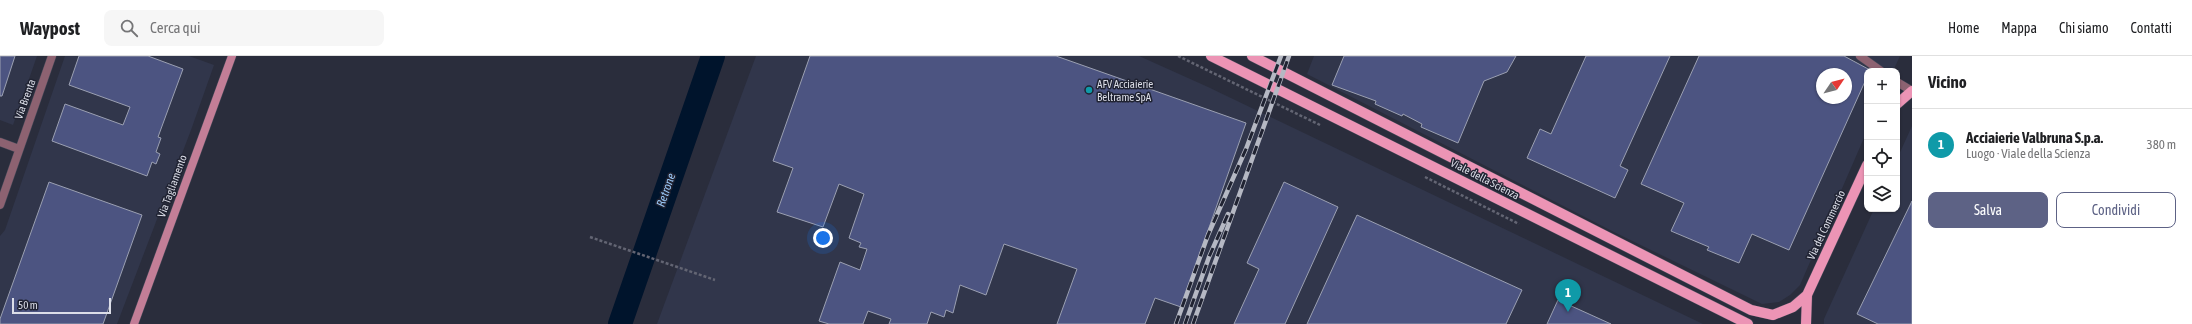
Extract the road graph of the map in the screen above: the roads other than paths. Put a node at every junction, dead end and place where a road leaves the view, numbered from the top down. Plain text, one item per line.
1 (52, 56) edge
2 (232, 56) edge
3 (1211, 56) edge
4 (1252, 56) edge
5 (1860, 56) edge
6 (1878, 68) edge
7 (1900, 84) edge
8 (1912, 91) edge
9 (1900, 101) edge
10 (0, 142) edge
11 (19, 149) junction
12 (1864, 171) edge
13 (0, 205) edge
14 (1807, 294) junction
15 (1751, 310) joint
16 (134, 324) edge
17 (1748, 324) edge
18 (1806, 324) edge

1 - 11 street, Via Brenta
2 - 16 street, Via Tagliamento
3 - 17 main road, Viale della Scienza
4 - 15 main road, Viale della Scienza
5 - 6 street
7 - 8 street
8 - 9 main road
10 - 11 street
11 - 13 street, Via Brenta
12 - 14 main road, Via del Commercio
14 - 15 main road, Via del Commercio
14 - 18 main road, Via del Commercio

